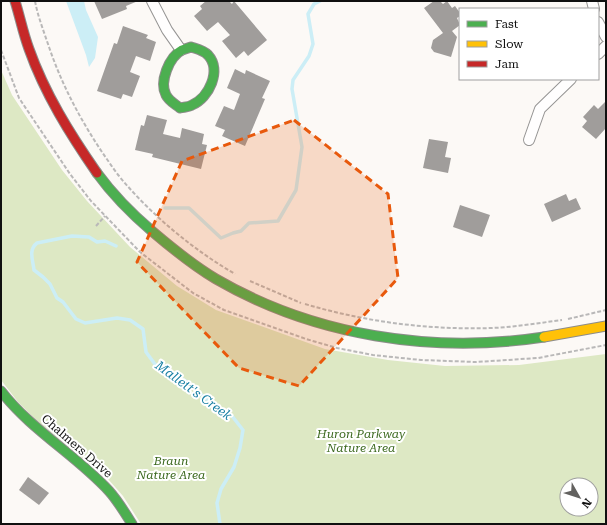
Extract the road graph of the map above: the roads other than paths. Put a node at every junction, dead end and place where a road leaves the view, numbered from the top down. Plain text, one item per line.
1 (16, 1) edge
2 (152, 1) edge
3 (599, 24) edge
4 (606, 37) edge
5 (181, 50) junction
6 (570, 80) edge
7 (529, 140) dead end
8 (606, 326) edge
9 (1, 391) edge
10 (132, 524) edge

1 - 8 main road
2 - 5 street
3 - 4 street
5 - 5 main road
6 - 7 street
9 - 10 main road, Chalmers Drive

